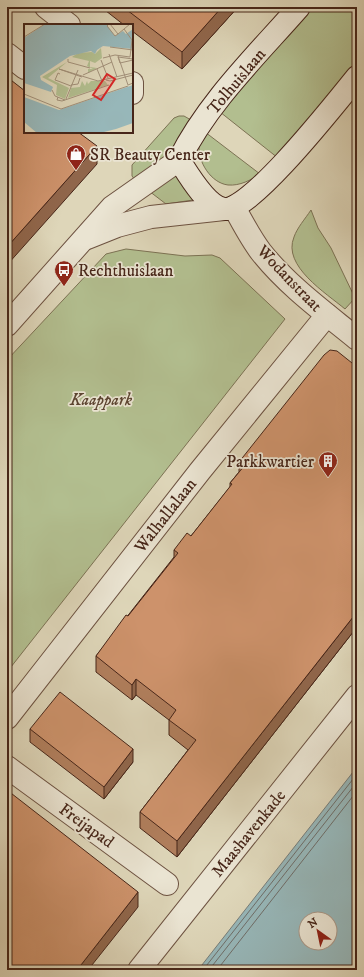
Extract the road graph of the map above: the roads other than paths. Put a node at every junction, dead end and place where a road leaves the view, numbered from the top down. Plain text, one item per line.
1 (46, 7) edge
2 (300, 7) edge
3 (68, 24) edge
4 (7, 54) edge
5 (24, 67) edge
6 (357, 77) edge
7 (179, 160) junction
8 (229, 208) junction
9 (82, 240) junction
10 (327, 315) junction
11 (7, 325) edge
12 (357, 339) edge
13 (357, 696) edge
14 (7, 718) edge
15 (7, 767) edge
16 (167, 884) dead end
17 (139, 970) edge

1 - 3 street
2 - 7 street, Tolhuislaan
4 - 5 street
6 - 8 street, Tolhuislaan
7 - 8 street
7 - 9 street, Tolhuislaan
8 - 9 street, Tolhuislaan
8 - 10 street, Wodanstraat
9 - 11 street, Tolhuislaan
10 - 12 street, Wodanstraat
10 - 14 street, Walhallalaan
13 - 17 street, Maashavenkade
15 - 16 street, Freijapad

